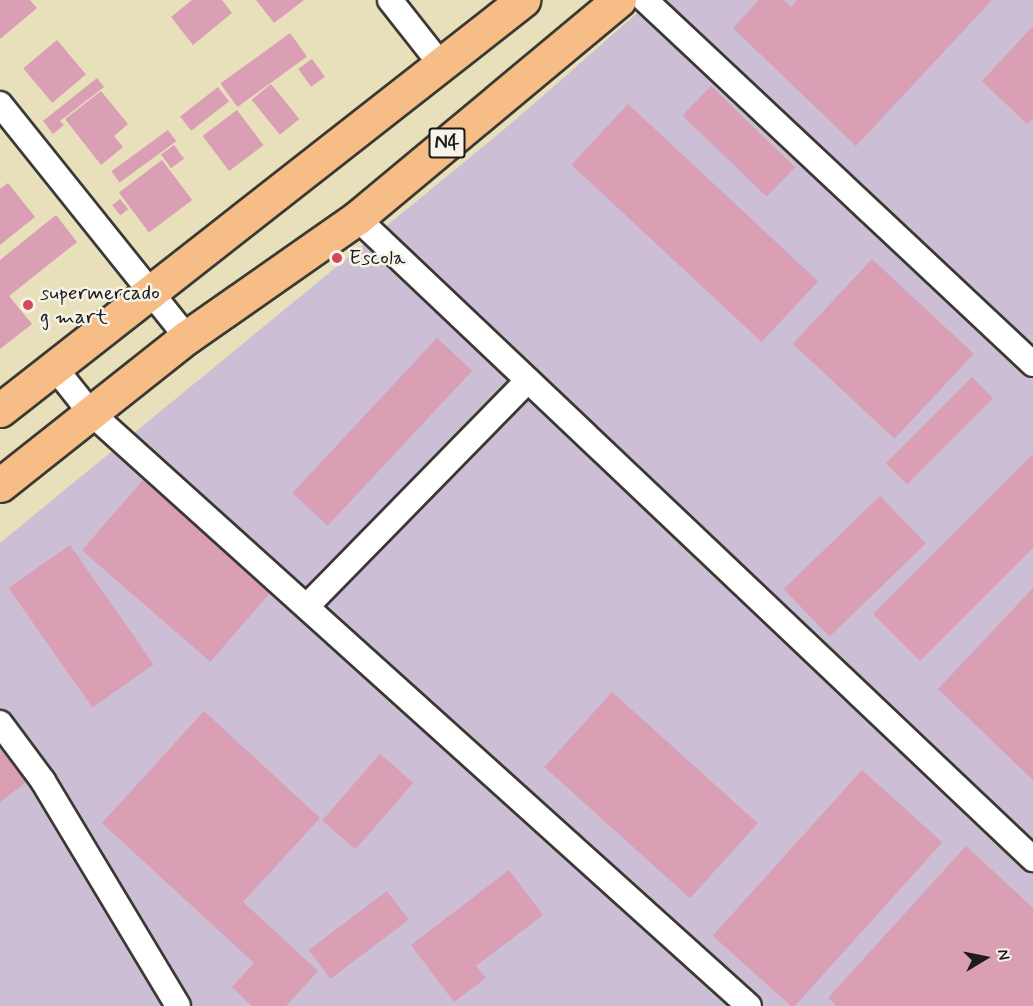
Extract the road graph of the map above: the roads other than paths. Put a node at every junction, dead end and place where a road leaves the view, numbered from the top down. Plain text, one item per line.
1 (390, 0) edge
2 (523, 0) edge
3 (620, 0) edge
4 (645, 0) edge
5 (442, 66) junction
6 (0, 104) edge
7 (357, 218) junction
8 (149, 293) junction
9 (187, 337) junction
10 (1033, 364) edge
11 (56, 368) junction
12 (528, 380) junction
13 (0, 410) edge
14 (90, 412) junction
15 (0, 485) edge
16 (308, 606) junction
17 (0, 723) edge
18 (1033, 859) edge
19 (178, 1006) edge
20 (749, 1006) edge

1 - 5 street
2 - 5 highway
3 - 7 highway, N4
4 - 10 street
5 - 8 highway
6 - 8 street
7 - 9 highway, N4
7 - 12 street
8 - 9 street
8 - 11 highway
9 - 14 highway, N4
11 - 13 highway
11 - 14 street
12 - 16 street
12 - 18 street
14 - 15 highway, N4
14 - 16 street
16 - 20 street
17 - 19 street

